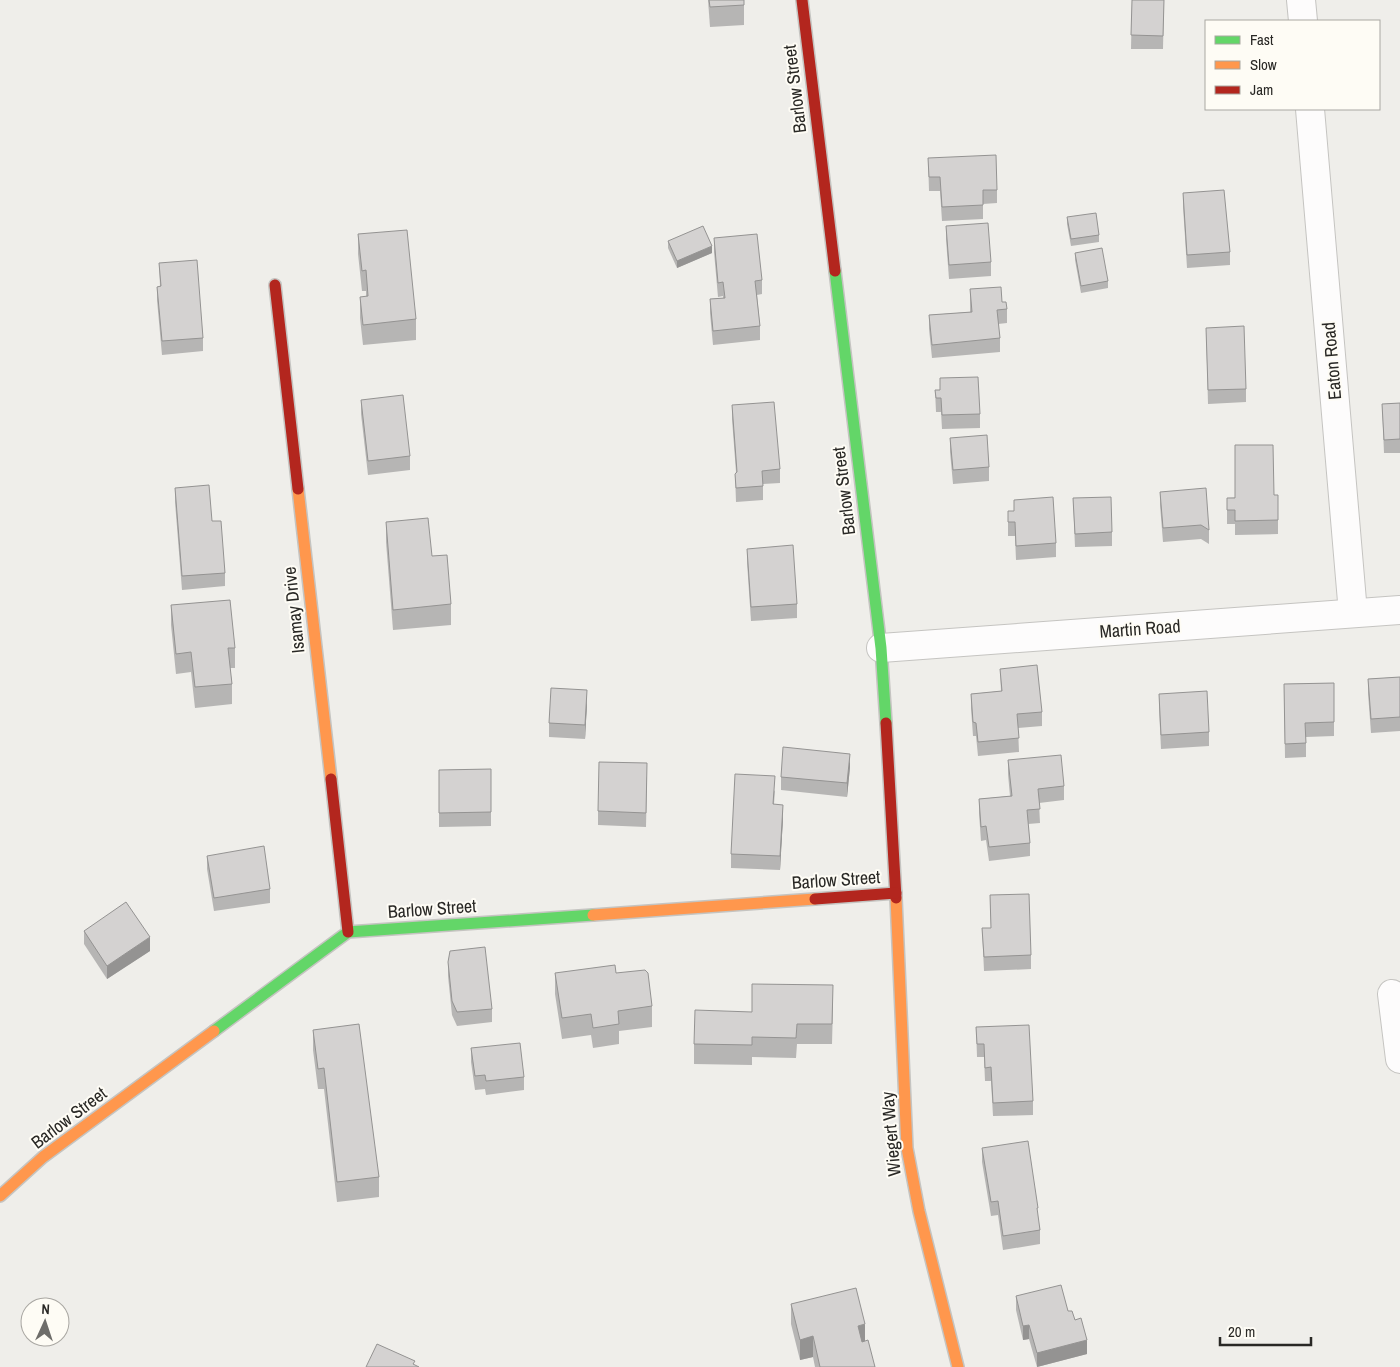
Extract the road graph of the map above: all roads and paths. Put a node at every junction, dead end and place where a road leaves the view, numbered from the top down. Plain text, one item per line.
1 (802, 0) edge
2 (1301, 0) edge
3 (1302, 20) edge
4 (1310, 110) edge
5 (274, 285) dead end
6 (1400, 610) edge
7 (1353, 613) junction
8 (880, 648) junction
9 (896, 893) junction
10 (348, 932) junction
11 (1392, 994) dead end
12 (1400, 1060) edge
13 (0, 1196) edge
14 (958, 1367) edge

1 - 8 street, Barlow Street
2 - 3 street
4 - 7 street, Eaton Road
5 - 10 street, Isamay Drive
6 - 7 street, Martin Road
7 - 8 street, Martin Road
8 - 9 street, Barlow Street
9 - 10 street, Barlow Street
9 - 14 street, Wiegert Way
10 - 13 street, Barlow Street
11 - 12 street

